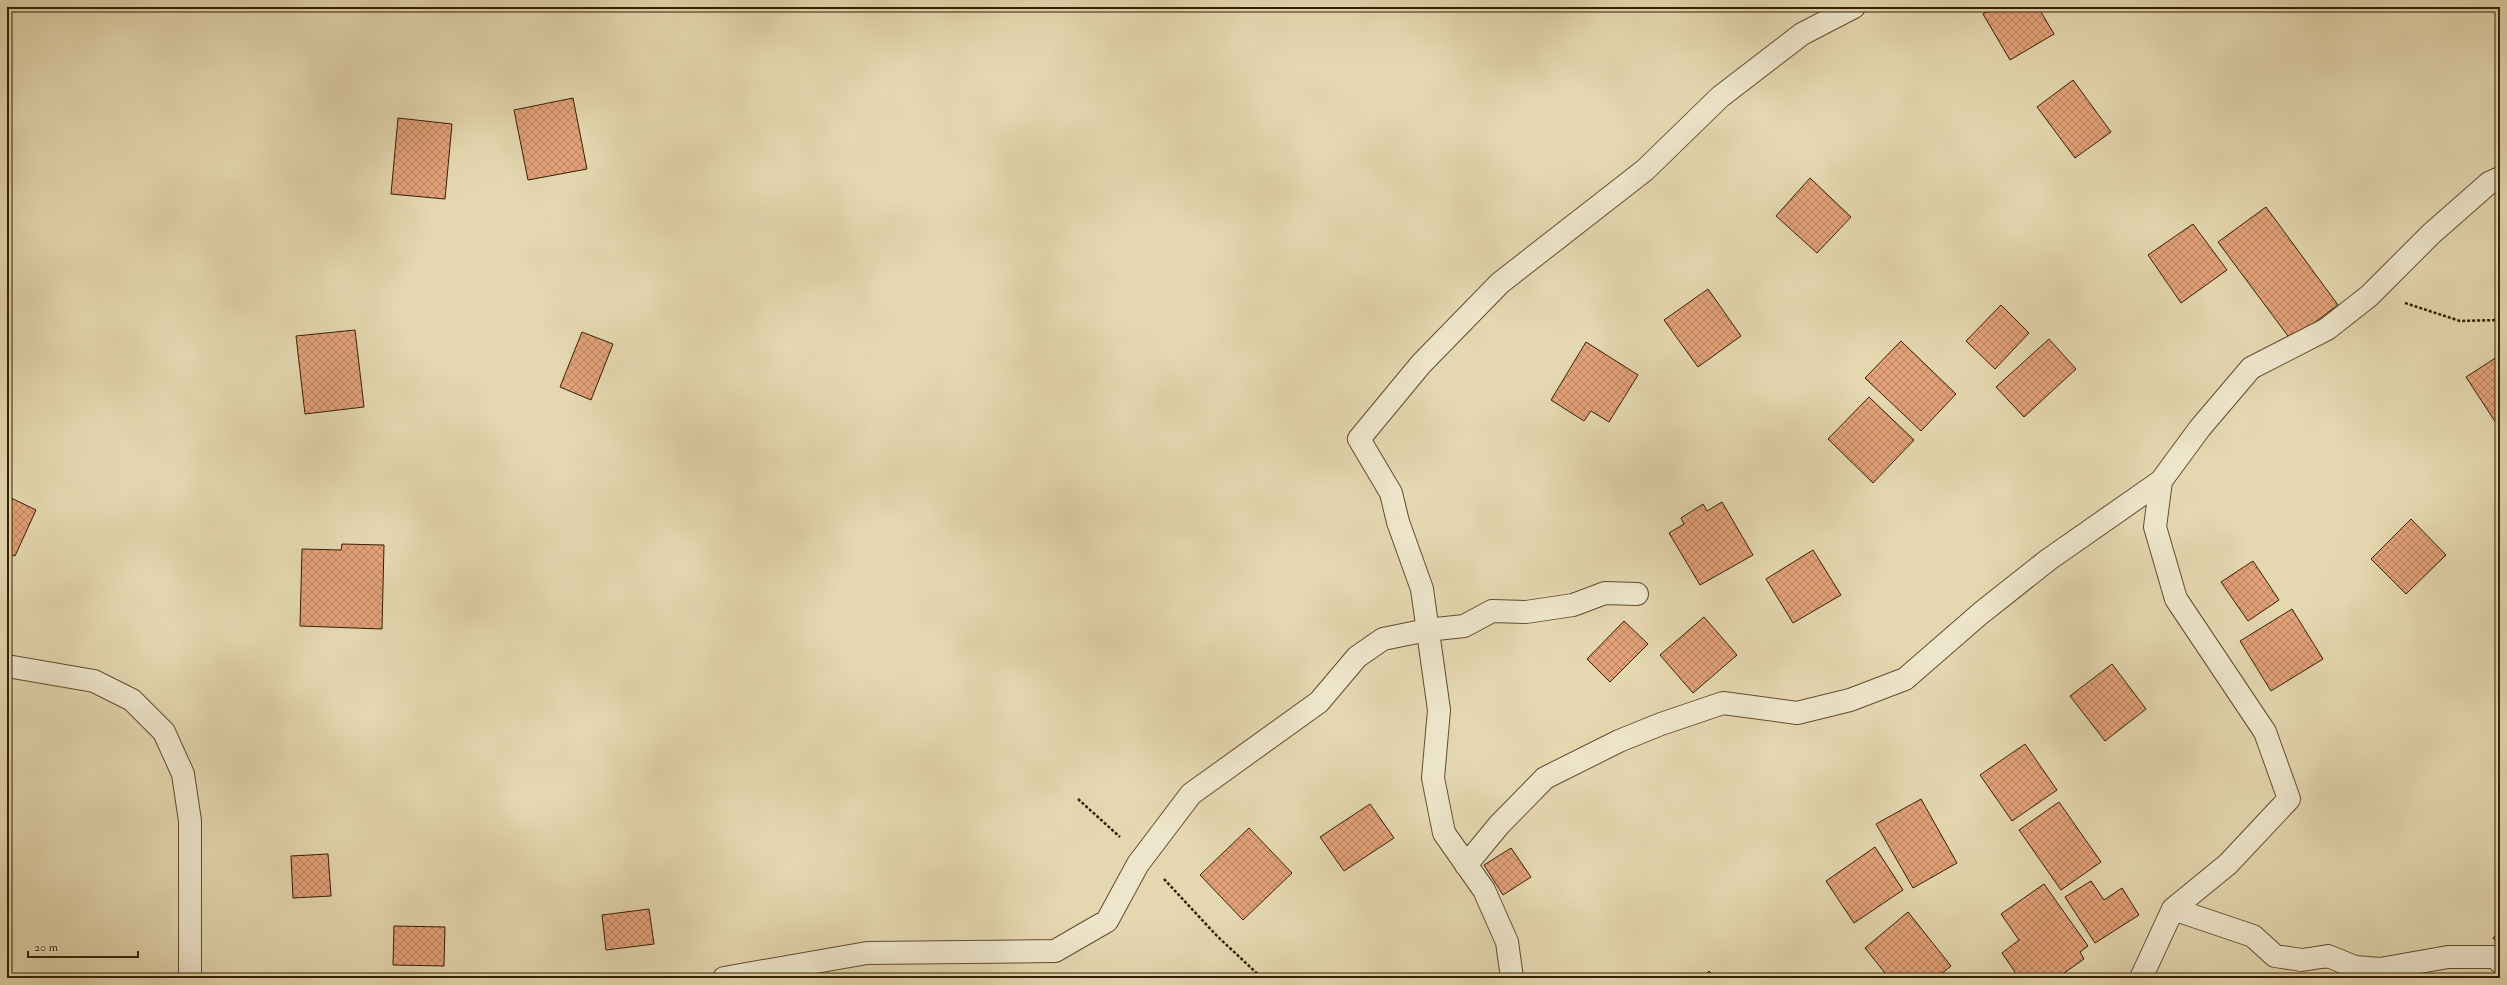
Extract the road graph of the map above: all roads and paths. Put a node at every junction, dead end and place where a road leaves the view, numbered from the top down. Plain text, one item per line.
1 (1854, 7) edge
2 (2500, 178) edge
3 (2370, 296) junction
4 (2500, 320) edge
5 (2160, 481) junction
6 (1637, 594) dead end
7 (1427, 630) junction
8 (7, 666) edge
9 (1078, 799) dead end
10 (1143, 858) junction
11 (1466, 865) junction
12 (2173, 909) junction
13 (2500, 962) edge
14 (190, 978) edge
15 (724, 978) edge
16 (1262, 978) edge
17 (1512, 978) edge
18 (2141, 978) edge

1 - 7 street
2 - 3 street
3 - 4 path
3 - 5 street
5 - 11 street
5 - 12 street
6 - 7 street
7 - 10 street
7 - 11 street
8 - 14 street
9 - 10 path
10 - 15 street
10 - 16 path
11 - 17 street
12 - 13 street
12 - 18 street

